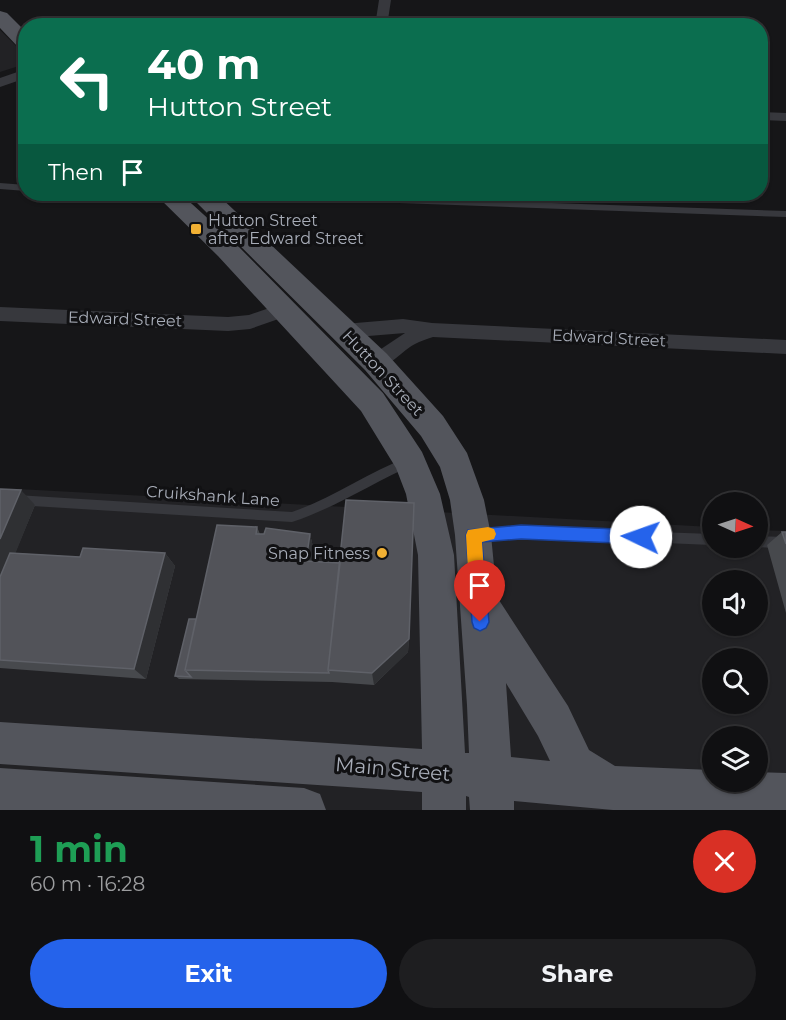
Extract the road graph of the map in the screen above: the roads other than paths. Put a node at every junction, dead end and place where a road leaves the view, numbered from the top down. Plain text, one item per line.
1 (385, 0) edge
2 (0, 17) edge
3 (382, 18) edge
4 (18, 36) edge
5 (18, 66) edge
6 (0, 71) edge
7 (18, 76) edge
8 (0, 83) edge
9 (768, 116) edge
10 (786, 117) edge
11 (0, 186) edge
12 (18, 187) edge
13 (174, 201) edge
14 (211, 201) edge
15 (426, 201) edge
16 (786, 214) edge
17 (284, 310) junction
18 (0, 314) edge
19 (432, 330) junction
20 (344, 331) junction
21 (786, 347) edge
22 (376, 362) junction
23 (410, 462) junction
24 (0, 499) edge
25 (473, 535) junction
26 (702, 540) edge
27 (768, 542) edge
28 (786, 543) edge
29 (478, 602) junction
30 (0, 743) edge
31 (610, 788) junction
32 (0, 790) edge
33 (444, 791) edge
34 (492, 794) edge
35 (786, 795) edge
36 (47, 802) edge
37 (304, 810) edge

1 - 3 street
2 - 4 main road
5 - 6 street
7 - 8 street
9 - 10 street
11 - 12 lane
13 - 17 main road, Hutton Street
14 - 20 main road, Hutton Street
15 - 16 lane
17 - 18 street, Edward Street
17 - 23 main road, Hutton Street
19 - 20 street, Edward Street
19 - 21 street, Edward Street
19 - 22 street, Edward Street
20 - 22 main road, Hutton Street
22 - 25 main road, Hutton Street
23 - 24 lane, Cruikshank Lane
23 - 33 main road, Hutton Street
25 - 26 lane
25 - 29 main road, Hutton Street
27 - 28 lane
29 - 31 main road
29 - 34 main road, Hutton Street
30 - 33 main road, Main Street
31 - 34 main road, Main Street
31 - 35 main road, Main Street
32 - 36 main road
33 - 34 main road, Main Street
36 - 37 main road

